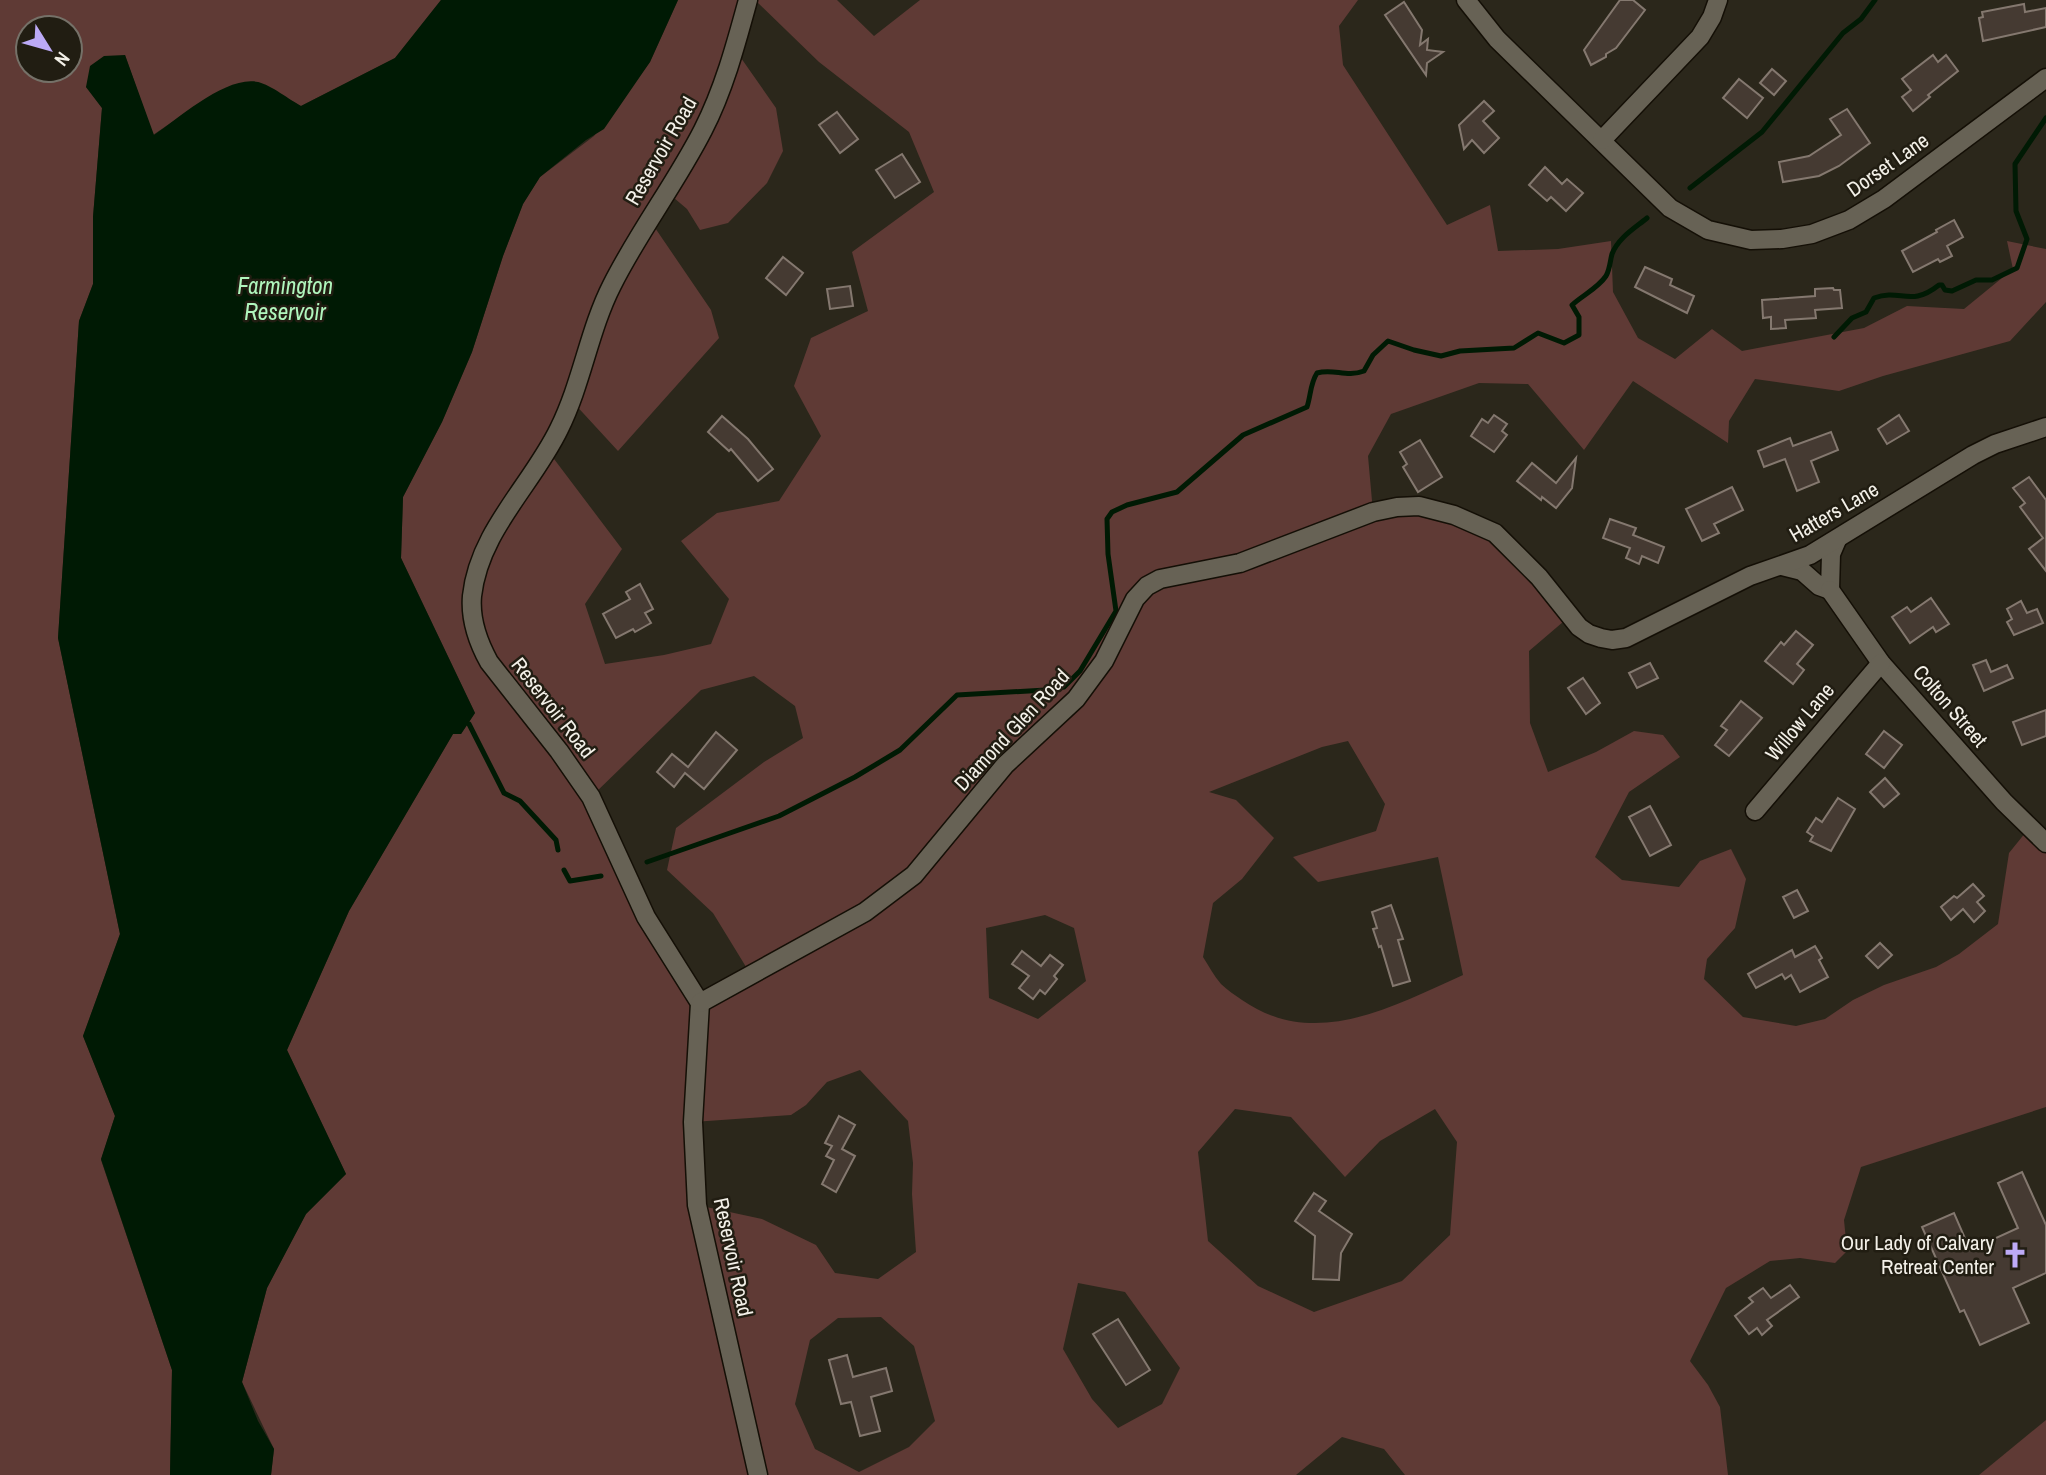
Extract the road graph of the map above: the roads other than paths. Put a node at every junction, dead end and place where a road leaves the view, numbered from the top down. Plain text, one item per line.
1 (748, 0) edge
2 (1466, 0) edge
3 (1718, 0) edge
4 (2046, 78) edge
5 (1602, 140) junction
6 (2046, 428) edge
7 (1838, 540) junction
8 (1782, 566) junction
9 (1830, 590) junction
10 (1601, 638) joint
11 (1881, 663) junction
12 (1755, 811) dead end
13 (2046, 843) edge
14 (700, 1003) junction
15 (758, 1475) edge

1 - 14 street, Reservoir Road
2 - 5 street, Dorset Lane
3 - 5 street
4 - 5 street, Dorset Lane
6 - 7 street, Hatters Lane
7 - 8 street, Hatters Lane
7 - 9 street
8 - 9 street, Colton Street
8 - 10 street, Hatters Lane
9 - 11 street, Colton Street
10 - 14 street, Diamond Glen Road
11 - 12 street, Willow Lane
11 - 13 street, Colton Street
14 - 15 street, Reservoir Road

